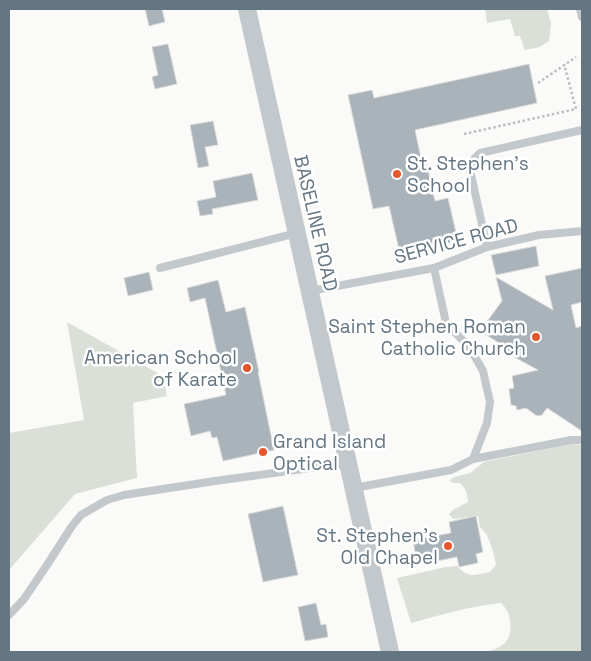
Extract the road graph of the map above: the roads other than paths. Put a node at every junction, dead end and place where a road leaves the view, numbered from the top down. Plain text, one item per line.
1 (246, 9) edge
2 (580, 9) edge
3 (582, 17) edge
4 (582, 130) edge
5 (582, 231) edge
6 (297, 233) junction
7 (487, 247) junction
8 (160, 268) dead end
9 (434, 268) junction
10 (310, 291) junction
11 (582, 440) edge
12 (473, 459) junction
13 (348, 462) junction
14 (353, 488) junction
15 (9, 615) edge
16 (390, 652) edge

1 - 6 street, BASELINE ROAD
2 - 3 lane
4 - 7 lane
5 - 7 lane, SERVICE ROAD
6 - 8 lane
6 - 10 street, BASELINE ROAD
7 - 9 lane, SERVICE ROAD
9 - 10 lane, SERVICE ROAD
9 - 12 lane
10 - 13 street, BASELINE ROAD
11 - 12 lane
12 - 14 lane
13 - 14 street, BASELINE ROAD
13 - 15 lane
14 - 16 street, BASELINE ROAD

